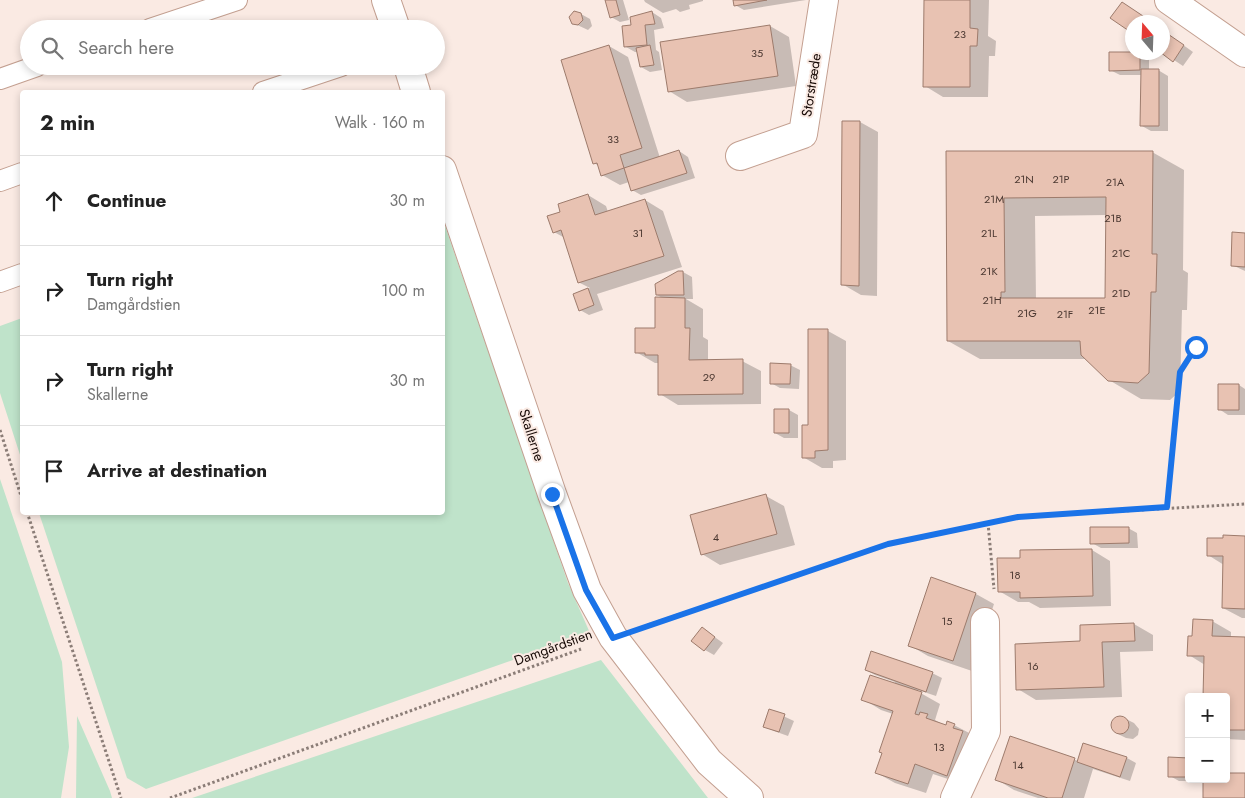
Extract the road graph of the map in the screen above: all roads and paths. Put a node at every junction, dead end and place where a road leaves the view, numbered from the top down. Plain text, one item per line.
1 (237, 0) edge
2 (386, 0) edge
3 (824, 0) edge
4 (1169, 0) edge
5 (177, 20) edge
6 (393, 20) edge
7 (1245, 53) edge
8 (20, 72) edge
9 (314, 75) edge
10 (411, 75) edge
11 (0, 79) edge
12 (269, 90) edge
13 (415, 90) edge
14 (740, 156) dead end
15 (20, 175) edge
16 (445, 179) edge
17 (0, 181) edge
18 (20, 275) edge
19 (0, 282) edge
20 (1196, 347) dead end
21 (0, 430) edge
22 (20, 493) edge
23 (1245, 504) edge
24 (1167, 507) junction
25 (28, 515) edge
26 (988, 523) junction
27 (985, 622) joint
28 (613, 638) junction
29 (121, 798) edge
30 (170, 798) edge
31 (749, 798) edge
32 (955, 798) edge

1 - 5 lane
2 - 6 street
3 - 14 street, Storstræde
4 - 7 street
8 - 11 lane
9 - 12 lane
10 - 13 street
15 - 17 lane
16 - 28 street, Skallerne
18 - 19 lane
20 - 24 path
21 - 22 path
23 - 24 path, Damgårdstien
24 - 26 path, Damgårdstien
25 - 29 path
26 - 27 path
26 - 28 path, Damgårdstien
27 - 32 street
28 - 30 path, Damgårdstien
28 - 31 street, Skallerne

